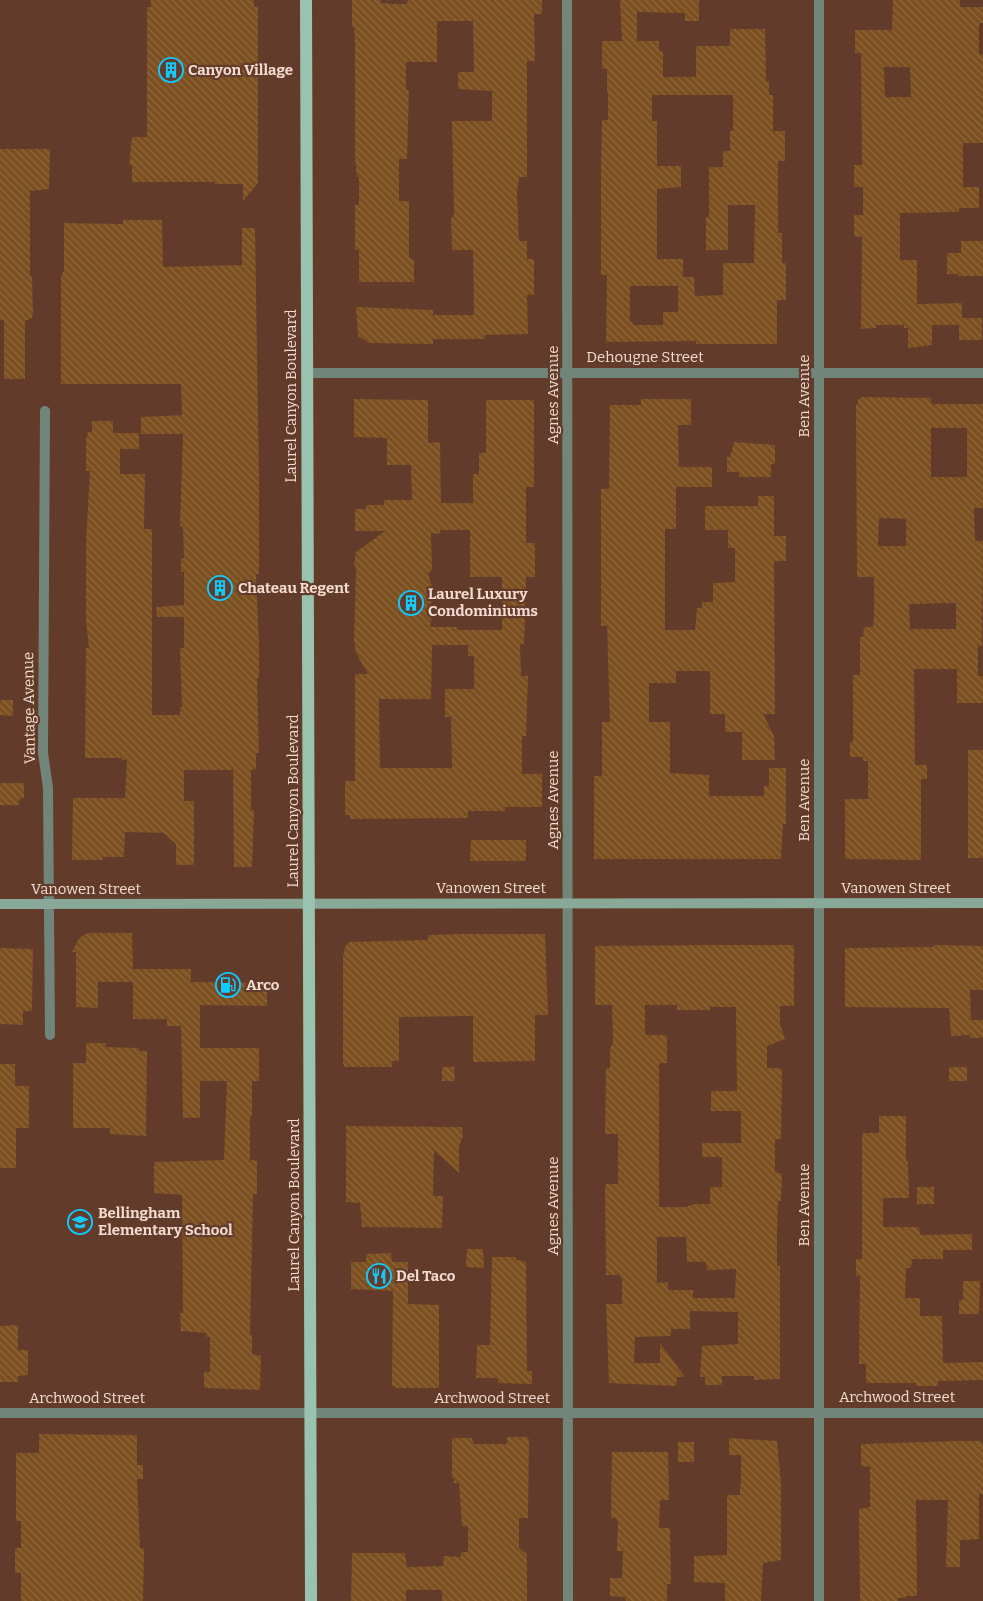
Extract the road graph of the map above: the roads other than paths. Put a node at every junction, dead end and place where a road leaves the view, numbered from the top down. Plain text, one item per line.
1 (306, 0) edge
2 (567, 0) edge
3 (819, 0) edge
4 (568, 372) junction
5 (308, 373) junction
6 (819, 373) junction
7 (983, 374) edge
8 (44, 410) dead end
9 (310, 903) junction
10 (568, 903) junction
11 (819, 903) junction
12 (983, 903) edge
13 (0, 904) edge
14 (50, 904) junction
15 (50, 1036) dead end
16 (819, 1412) junction
17 (0, 1413) edge
18 (310, 1413) junction
19 (568, 1413) junction
20 (983, 1413) edge
21 (311, 1601) edge
22 (568, 1601) edge
23 (819, 1601) edge

1 - 5 main road, Laurel Canyon Boulevard
2 - 4 street, Agnes Avenue
3 - 6 street, Ben Avenue
4 - 5 street, Dehougne Street
4 - 6 street, Dehougne Street
4 - 10 street, Agnes Avenue
5 - 9 main road, Laurel Canyon Boulevard
6 - 7 street, Dehougne Street
6 - 11 street, Ben Avenue
8 - 14 street, Vantage Avenue
9 - 10 main road, Vanowen Street
9 - 14 main road, Vanowen Street
9 - 18 main road, Laurel Canyon Boulevard
10 - 11 main road, Vanowen Street
10 - 19 street, Agnes Avenue
11 - 12 main road, Vanowen Street
11 - 16 street, Ben Avenue
13 - 14 main road, Vanowen Street
14 - 15 street, Vantage Avenue
16 - 19 street, Archwood Street
16 - 20 street, Archwood Street
16 - 23 street, Ben Avenue
17 - 18 street, Archwood Street
18 - 19 street, Archwood Street
18 - 21 main road, Laurel Canyon Boulevard
19 - 22 street, Agnes Avenue

